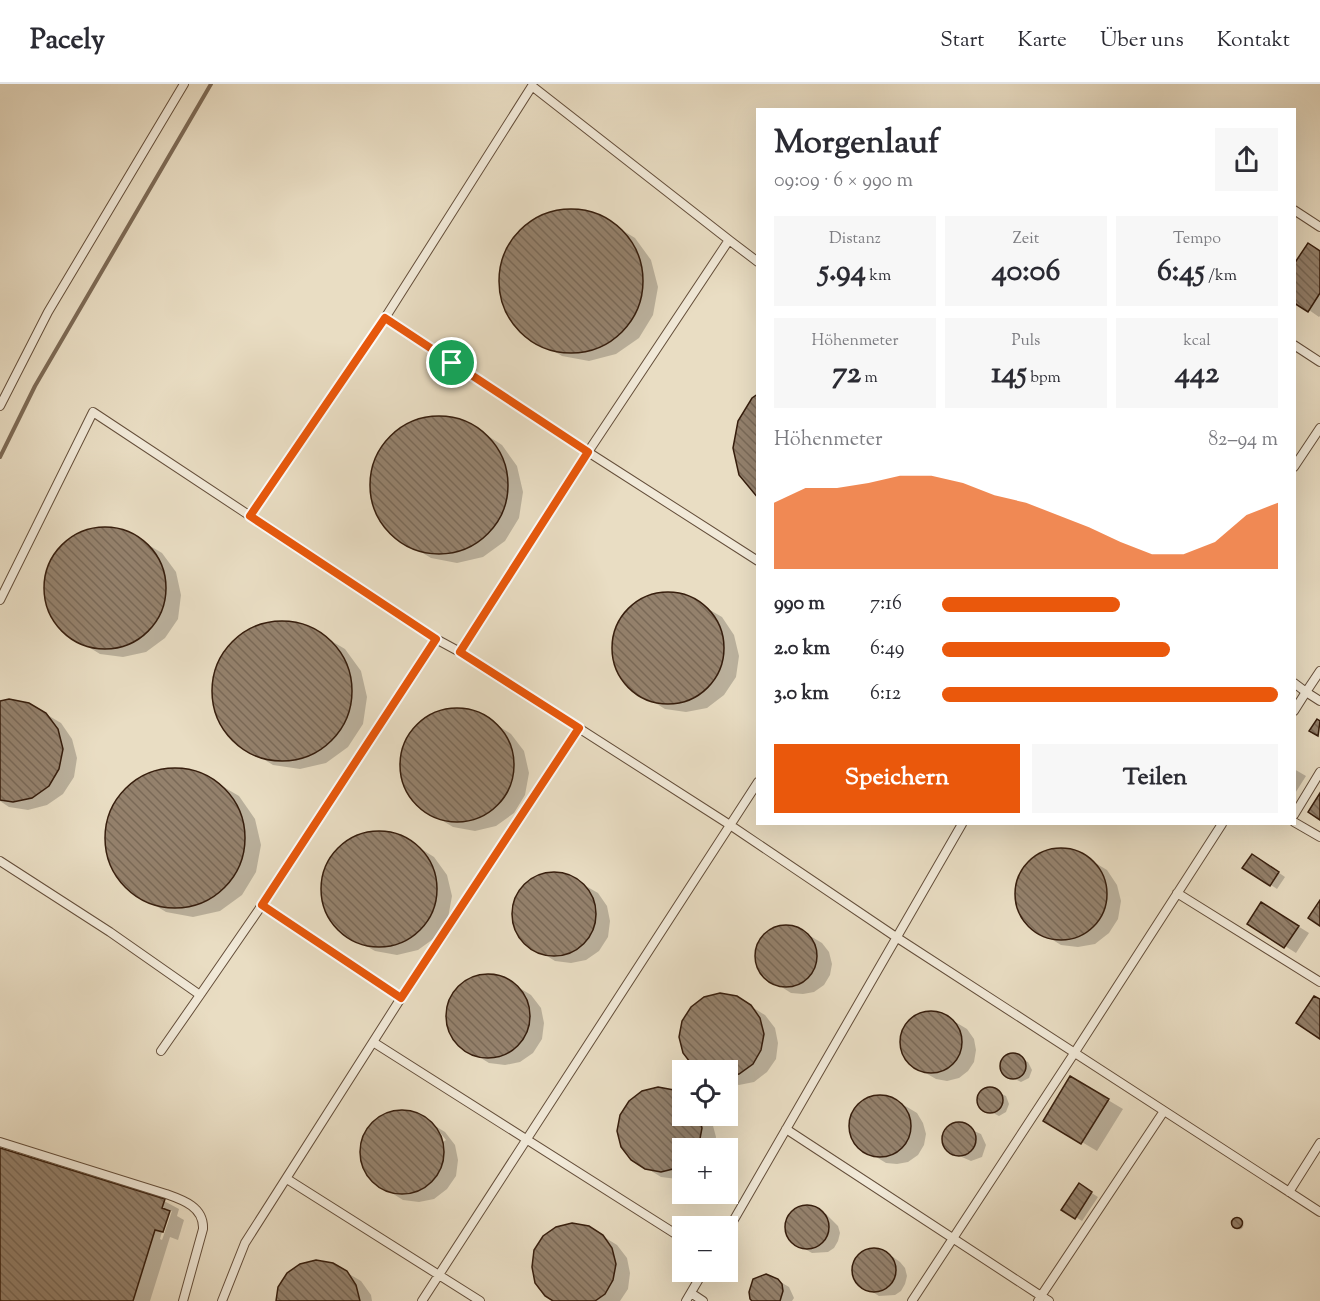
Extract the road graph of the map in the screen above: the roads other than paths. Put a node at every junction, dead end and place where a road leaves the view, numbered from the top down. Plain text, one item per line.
1 (184, 84) edge
2 (1296, 211) edge
3 (1320, 226) edge
4 (729, 240) junction
5 (756, 260) edge
6 (385, 318) junction
7 (1296, 346) edge
8 (1320, 362) edge
9 (0, 406) edge
10 (1320, 428) edge
11 (588, 452) junction
12 (1296, 464) edge
13 (250, 516) junction
14 (756, 560) edge
15 (0, 600) edge
16 (436, 639) junction
17 (460, 652) junction
18 (1320, 671) edge
19 (1296, 684) edge
20 (1306, 692) junction
21 (1320, 701) edge
22 (1296, 708) edge
23 (579, 728) junction
24 (1320, 772) edge
25 (756, 785) edge
26 (1296, 812) edge
27 (1296, 823) edge
28 (730, 825) junction
29 (961, 825) edge
30 (1221, 825) edge
31 (1320, 837) edge
32 (0, 861) edge
33 (1177, 893) junction
34 (262, 905) junction
35 (896, 937) junction
36 (1320, 982) edge
37 (200, 994) junction
38 (401, 998) junction
39 (373, 1042) junction
40 (161, 1051) dead end
41 (1075, 1052) junction
42 (1164, 1111) junction
43 (786, 1129) junction
44 (526, 1138) junction
45 (0, 1142) edge
46 (1320, 1143) edge
47 (287, 1179) junction
48 (1289, 1192) junction
49 (1320, 1212) edge
50 (736, 1216) edge
51 (672, 1232) edge
52 (954, 1239) junction
53 (438, 1275) junction
54 (697, 1282) edge
55 (688, 1297) edge
56 (1039, 1298) edge
57 (183, 1301) edge
58 (222, 1301) edge
59 (422, 1301) edge
60 (480, 1301) edge
61 (703, 1301) edge
62 (912, 1301) edge
63 (1049, 1301) edge

1 - 9 lane
2 - 3 lane
4 - 5 lane
4 - 6 lane
4 - 11 lane
6 - 11 lane
6 - 13 lane
7 - 8 lane
10 - 12 lane
11 - 14 lane
11 - 17 lane
13 - 15 lane
13 - 16 lane
16 - 17 lane
16 - 34 lane
17 - 23 lane
18 - 20 lane
19 - 20 lane
20 - 21 lane
20 - 22 lane
23 - 28 lane
23 - 38 lane
24 - 26 lane
25 - 28 lane
27 - 31 lane
28 - 35 lane
28 - 44 lane
29 - 35 lane
30 - 33 lane
32 - 37 lane
33 - 36 lane
33 - 41 lane
34 - 37 lane
34 - 38 lane
35 - 41 lane
35 - 43 lane
37 - 40 lane
38 - 39 lane
39 - 44 lane
39 - 47 lane
41 - 42 lane
41 - 52 lane
42 - 48 lane
42 - 56 lane
43 - 50 lane
43 - 52 lane
44 - 51 lane
44 - 53 lane
45 - 57 lane
46 - 48 lane
47 - 53 lane
47 - 58 lane
48 - 49 lane
52 - 56 lane
52 - 62 lane
53 - 59 lane
53 - 60 lane
54 - 55 lane
55 - 61 lane
56 - 63 lane

